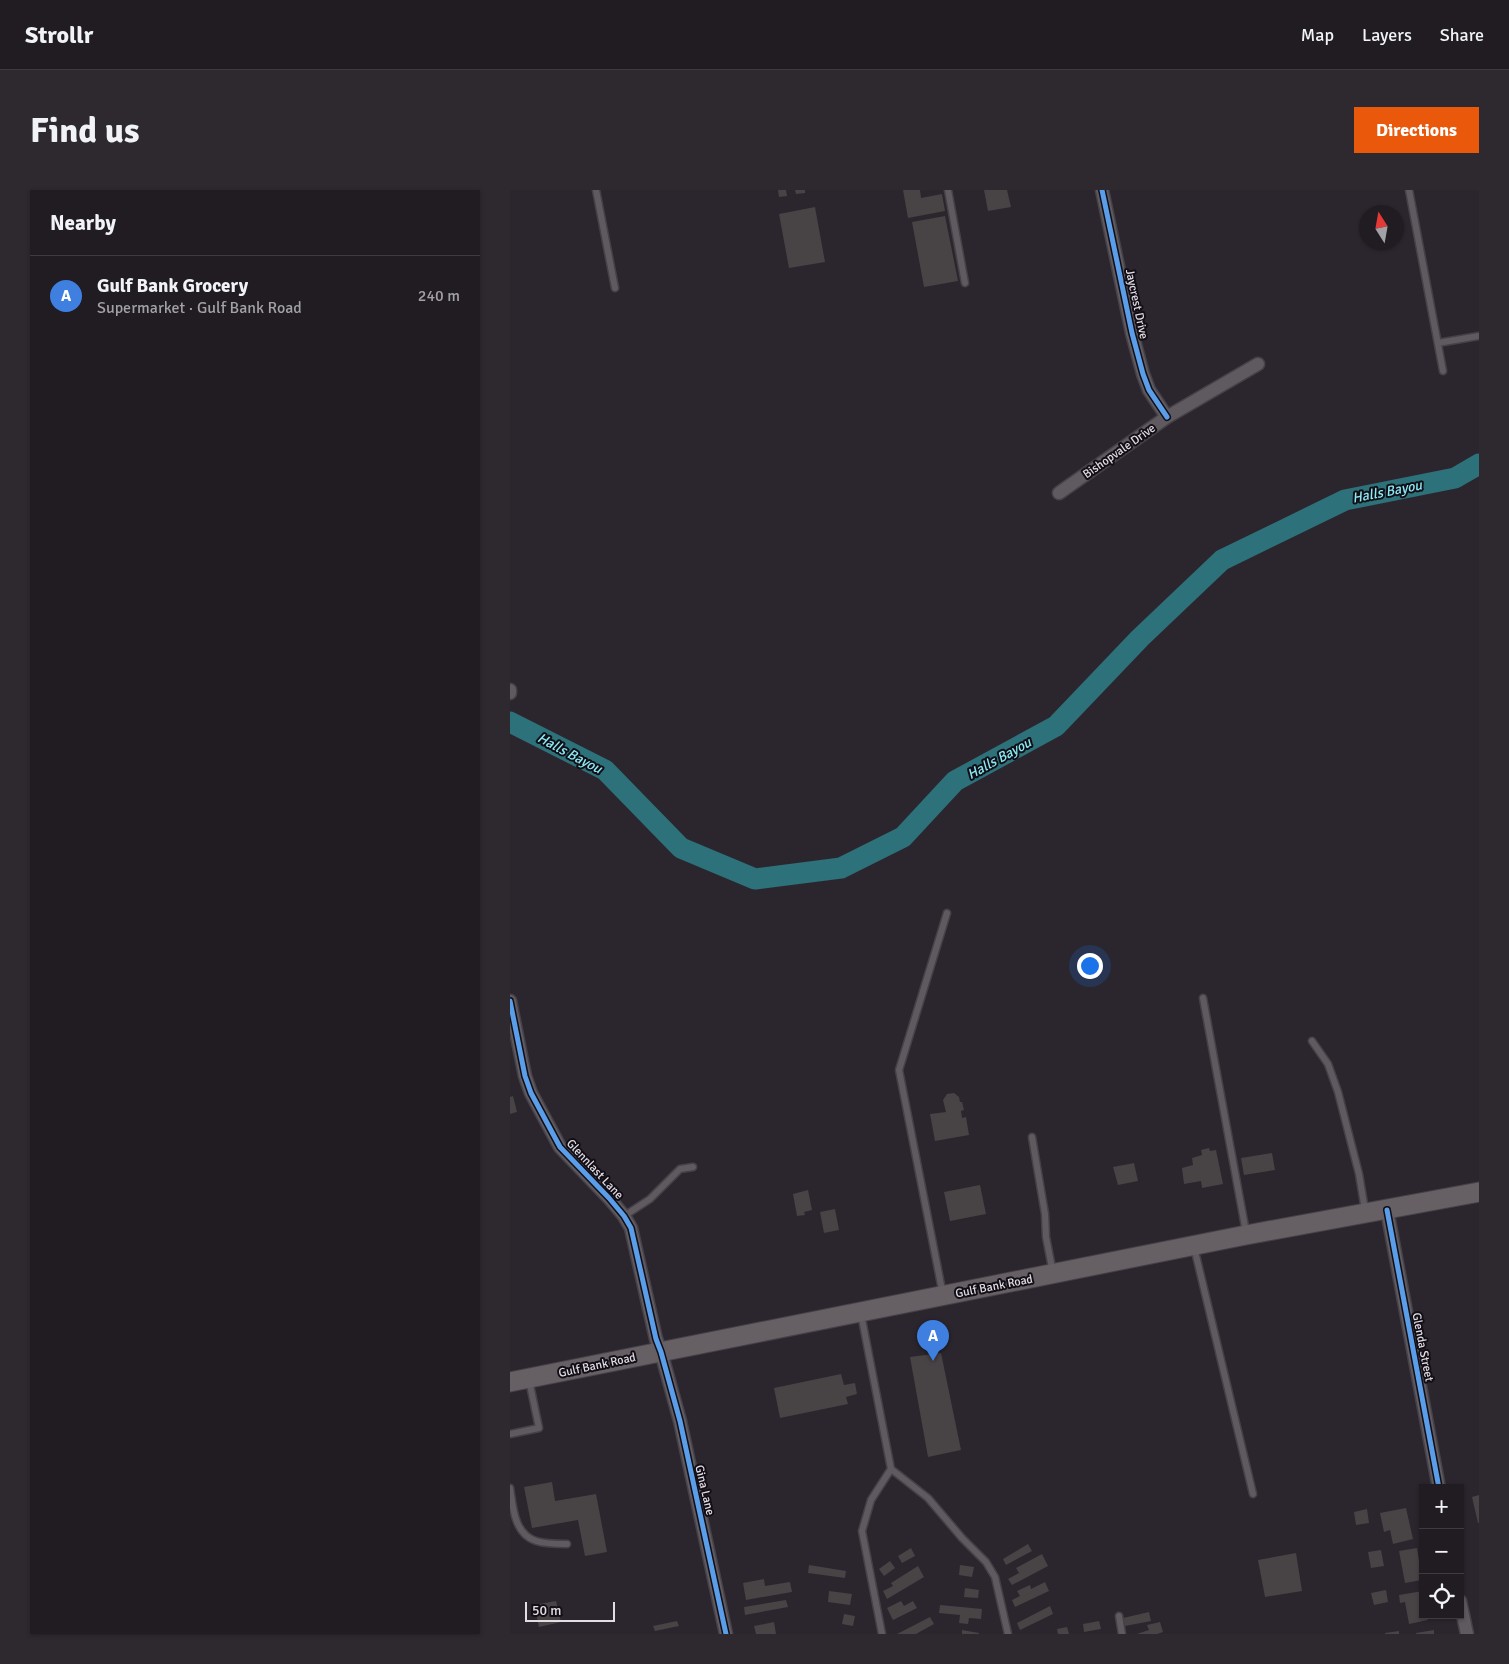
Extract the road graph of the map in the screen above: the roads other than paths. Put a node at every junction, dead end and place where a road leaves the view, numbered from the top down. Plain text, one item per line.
1 (596, 190) edge
2 (948, 190) edge
3 (1102, 190) edge
4 (1409, 190) edge
5 (966, 283) dead end
6 (615, 288) dead end
7 (1479, 336) edge
8 (1438, 343) junction
9 (1258, 364) dead end
10 (1443, 371) dead end
11 (1167, 417) junction
12 (1059, 493) dead end
13 (947, 913) dead end
14 (1202, 998) dead end
15 (510, 1001) edge
16 (1312, 1041) dead end
17 (1032, 1137) dead end
18 (693, 1167) dead end
19 (1479, 1195) edge
20 (1387, 1210) junction
21 (1365, 1214) junction
22 (624, 1216) junction
23 (1246, 1235) junction
24 (1194, 1246) junction
25 (1053, 1274) junction
26 (943, 1296) junction
27 (860, 1312) junction
28 (661, 1352) junction
29 (529, 1379) junction
30 (510, 1382) edge
31 (510, 1434) edge
32 (891, 1469) junction
33 (1438, 1484) edge
34 (510, 1488) edge
35 (1253, 1494) dead end
36 (567, 1544) dead end
37 (1119, 1616) dead end
38 (1463, 1619) edge
39 (726, 1634) edge
40 (882, 1634) edge
41 (1008, 1634) edge
42 (1122, 1634) edge
43 (1466, 1634) edge

1 - 6 lane
2 - 5 lane
3 - 11 street, Jaycrest Drive
4 - 8 lane
7 - 8 lane
8 - 10 lane
9 - 11 street, Bishopvale Drive
11 - 12 street, Bishopvale Drive
13 - 26 lane
14 - 23 lane
15 - 22 street, Glennlast Lane
16 - 21 lane
17 - 25 lane
18 - 22 lane
19 - 20 main road, Gulf Bank Road
20 - 21 main road, Gulf Bank Road
20 - 33 street, Glenda Street
21 - 23 main road, Gulf Bank Road
22 - 28 street, Glennlast Lane
23 - 24 main road, Gulf Bank Road
24 - 25 main road, Gulf Bank Road
24 - 35 lane
25 - 26 main road, Gulf Bank Road
26 - 27 main road, Gulf Bank Road
27 - 28 main road, Gulf Bank Road
27 - 32 lane
28 - 29 main road, Gulf Bank Road
28 - 39 street, Gina Lane
29 - 30 main road, Gulf Bank Road
29 - 31 lane
32 - 40 lane
32 - 41 lane
34 - 36 lane
37 - 42 lane
38 - 43 street

